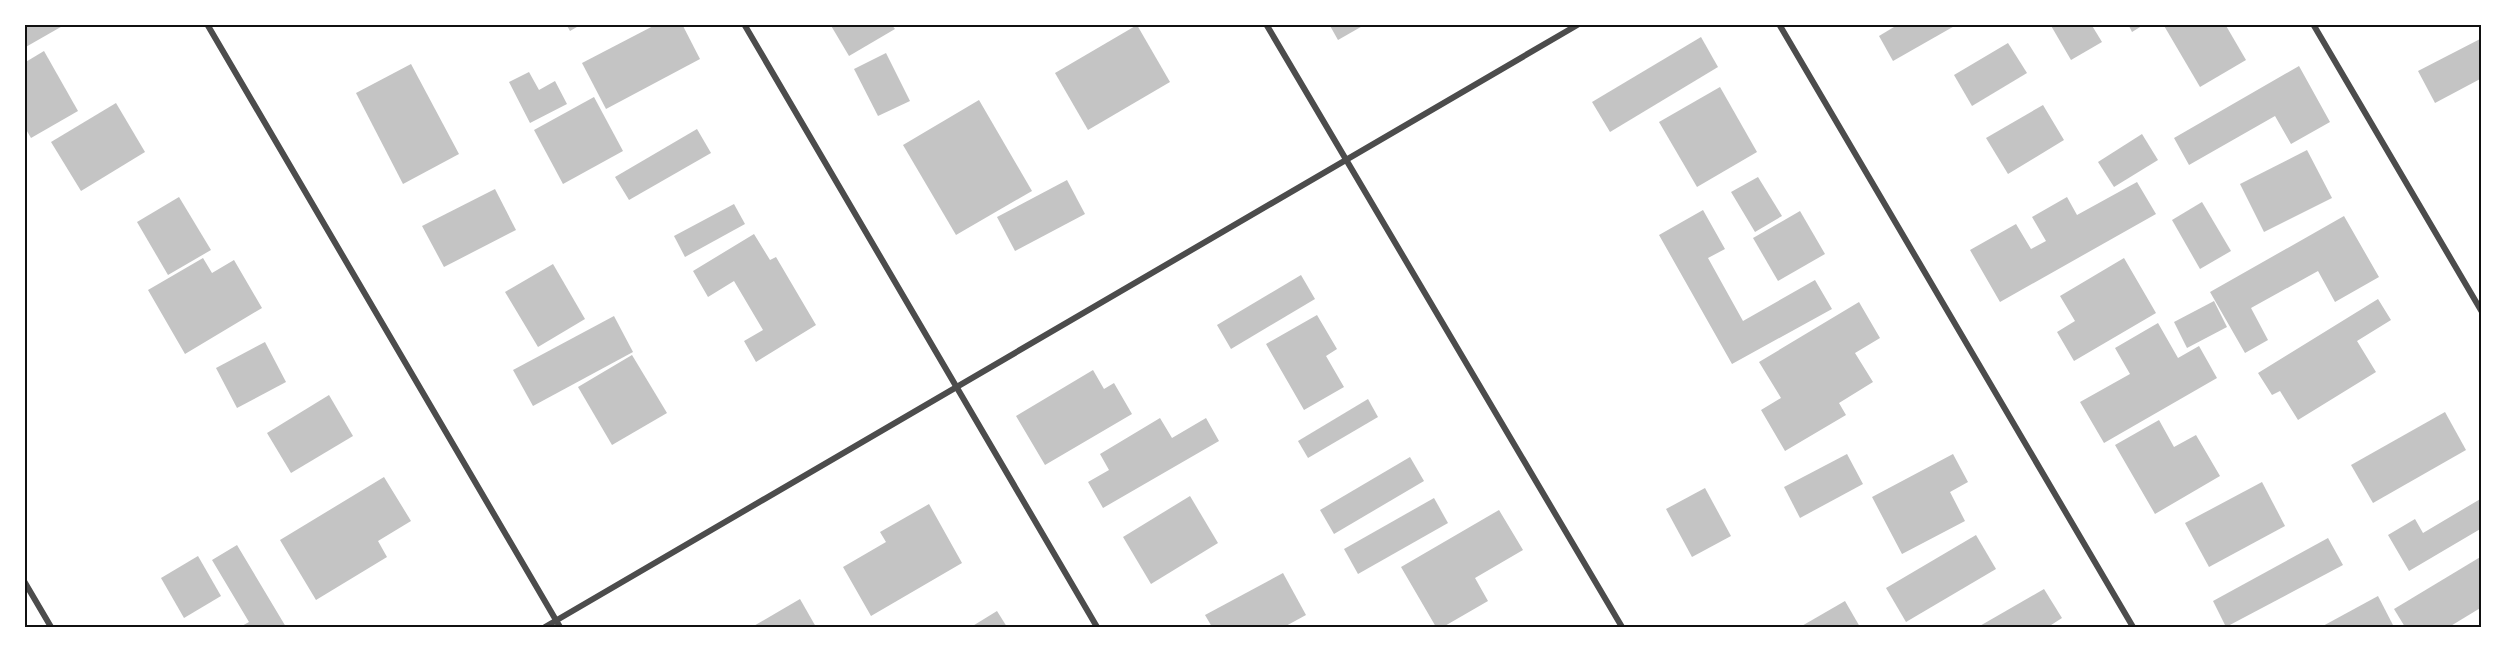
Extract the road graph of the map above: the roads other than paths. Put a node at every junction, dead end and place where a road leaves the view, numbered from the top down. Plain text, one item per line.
1 (207, 24) edge
2 (744, 24) edge
3 (1266, 24) edge
4 (1578, 24) edge
5 (1779, 24) edge
6 (2313, 24) edge
7 (1346, 159) junction
8 (2482, 312) edge
9 (956, 387) junction
10 (24, 580) edge
11 (558, 624) edge
12 (51, 627) edge
13 (545, 627) edge
14 (1096, 627) edge
15 (1622, 627) edge
16 (2133, 627) edge

1 - 11 street
2 - 9 street
3 - 7 street
4 - 7 street
5 - 16 street
6 - 8 street
7 - 9 street
7 - 15 street
9 - 11 street
9 - 14 street
10 - 12 street
11 - 13 street

